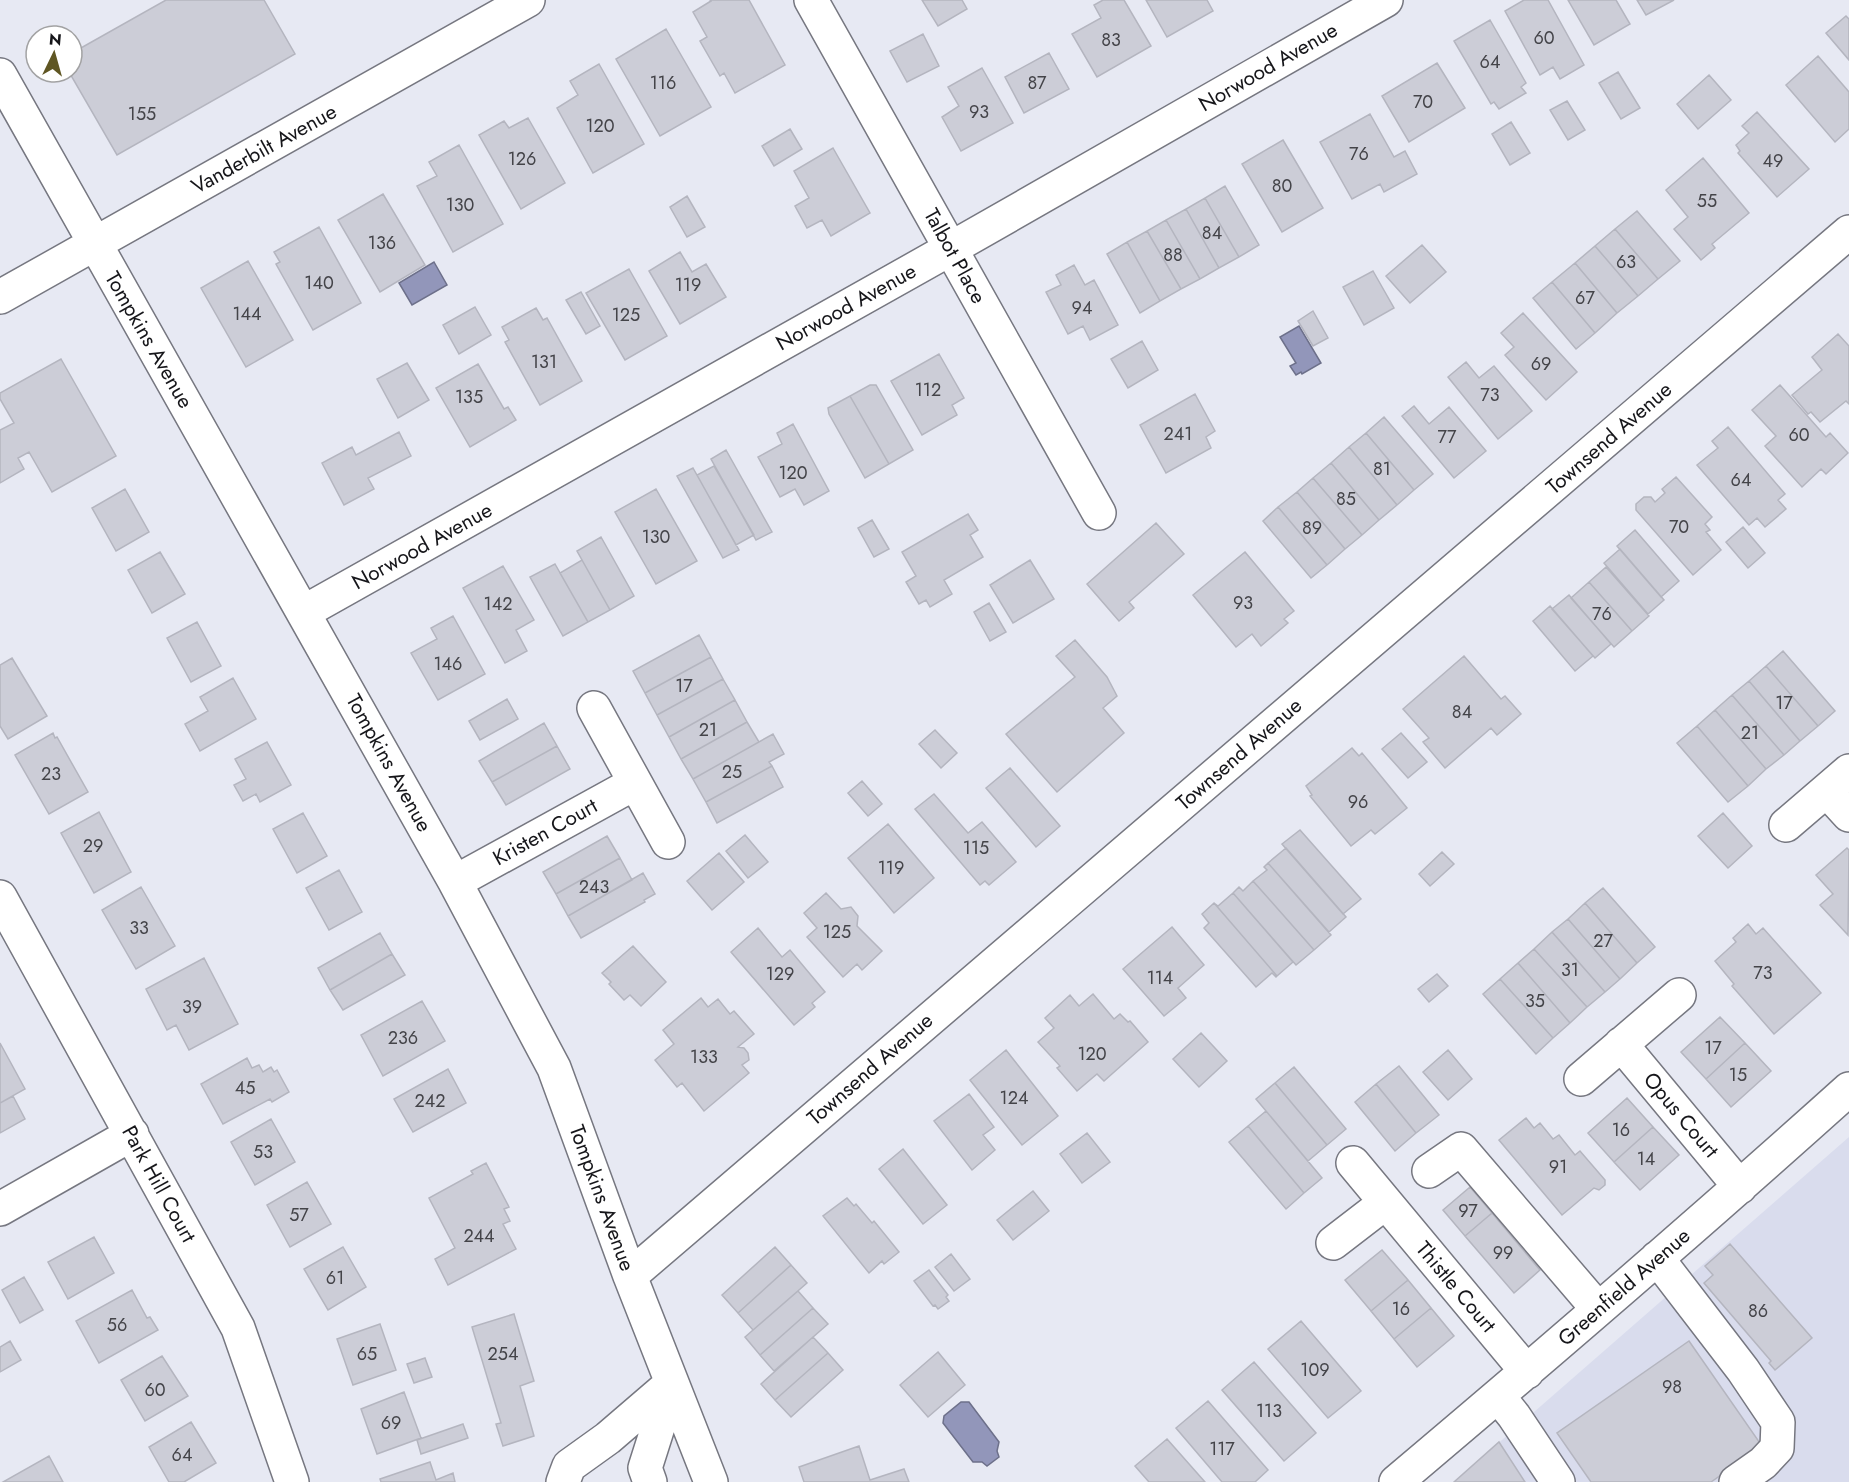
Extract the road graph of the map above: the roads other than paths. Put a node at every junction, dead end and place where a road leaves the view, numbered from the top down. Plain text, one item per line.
1 (528, 0) edge
2 (811, 0) edge
3 (1386, 0) edge
4 (0, 75) edge
5 (1849, 232) edge
6 (94, 244) junction
7 (950, 249) junction
8 (0, 297) edge
9 (1099, 513) dead end
10 (304, 612) junction
11 (594, 708) dead end
12 (1838, 781) edge
13 (635, 783) junction
14 (1849, 815) edge
15 (1786, 825) dead end
16 (668, 842) dead end
17 (455, 882) junction
18 (0, 897) edge
19 (1679, 995) dead end
20 (1621, 1044) junction
21 (1581, 1079) dead end
22 (1849, 1089) edge
23 (132, 1134) junction
24 (1353, 1163) dead end
25 (1429, 1171) dead end
26 (1740, 1187) junction
27 (1385, 1203) junction
28 (0, 1209) edge
29 (1333, 1243) dead end
30 (1657, 1258) junction
31 (630, 1276) junction
32 (1598, 1309) junction
33 (1527, 1372) junction
34 (672, 1383) junction
35 (1498, 1396) junction
36 (292, 1482) edge
37 (563, 1482) edge
38 (650, 1482) edge
39 (711, 1482) edge
40 (1396, 1482) edge
41 (1558, 1482) edge
42 (1736, 1482) edge

1 - 6 street, Vanderbilt Avenue
2 - 7 street, Talbot Place
3 - 7 street, Norwood Avenue
4 - 6 street, Tompkins Avenue
5 - 31 street, Townsend Avenue
6 - 8 street, Vanderbilt Avenue
6 - 10 street, Tompkins Avenue
7 - 9 street, Talbot Place
7 - 10 street, Norwood Avenue
10 - 17 street, Tompkins Avenue
11 - 13 street
12 - 14 street
12 - 15 street
13 - 16 street
13 - 17 street, Kristen Court
17 - 31 street, Tompkins Avenue
18 - 23 street, Park Hill Court
19 - 20 street
20 - 21 street
20 - 26 street, Opus Court
22 - 26 street, Greenfield Avenue
23 - 28 street
23 - 36 street, Park Hill Court
24 - 27 street, Thistle Court
25 - 32 street
26 - 30 street, Greenfield Avenue
27 - 29 street
27 - 33 street, Thistle Court
30 - 32 street, Greenfield Avenue
30 - 42 street
31 - 34 street, Tompkins Avenue
32 - 33 street, Greenfield Avenue
33 - 35 street, Greenfield Avenue
34 - 37 street
34 - 38 street
34 - 39 street, Tompkins Avenue
35 - 40 street, Greenfield Avenue
35 - 41 street

